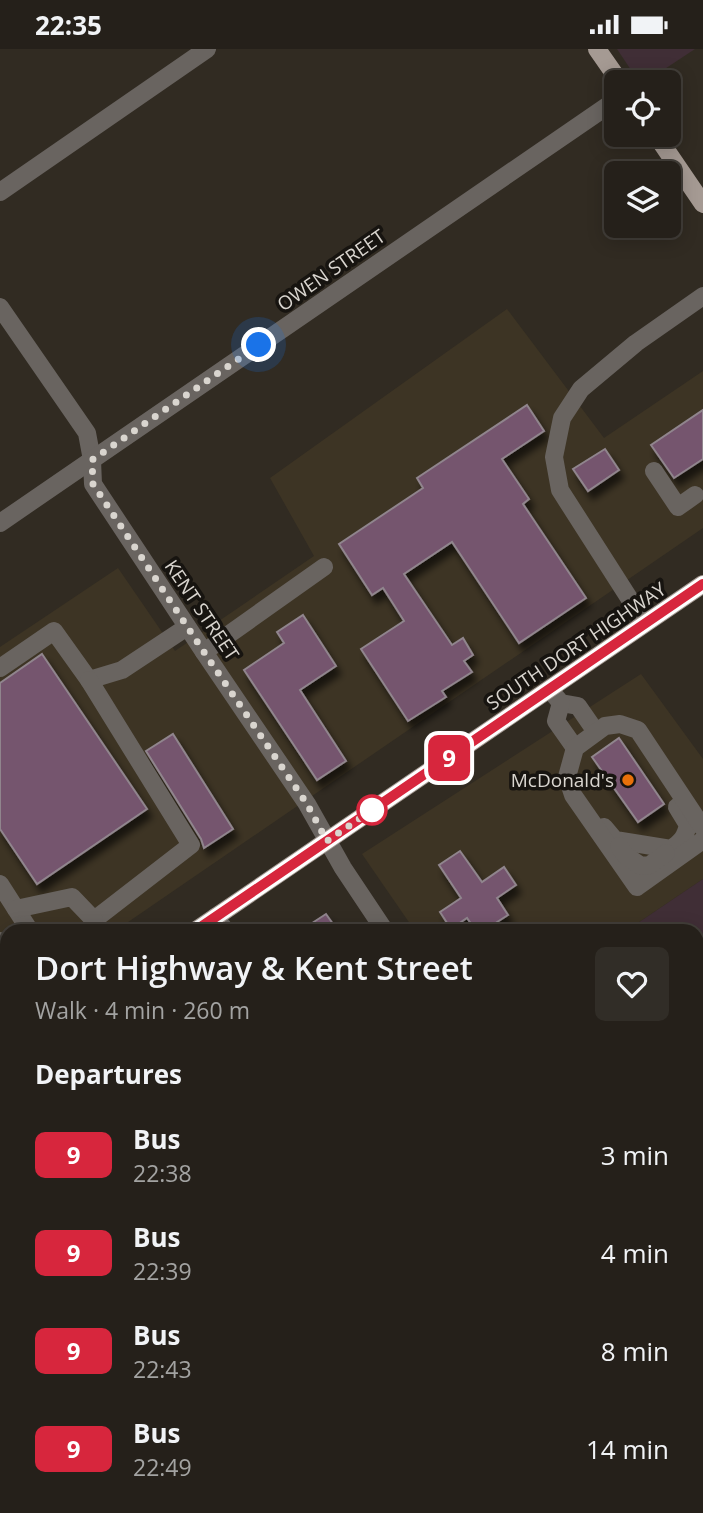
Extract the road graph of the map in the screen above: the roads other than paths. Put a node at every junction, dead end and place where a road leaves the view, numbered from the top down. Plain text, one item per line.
1 (206, 49) edge
2 (597, 49) edge
3 (612, 70) edge
4 (604, 108) edge
5 (664, 147) edge
6 (0, 192) edge
7 (703, 204) edge
8 (703, 296) edge
9 (0, 307) edge
10 (92, 460) junction
11 (653, 471) dead end
12 (700, 496) edge
13 (0, 523) edge
14 (324, 567) dead end
15 (703, 584) edge
16 (645, 623) junction
17 (187, 627) junction
18 (204, 652) junction
19 (0, 668) edge
20 (89, 680) junction
21 (555, 696) junction
22 (620, 724) junction
23 (596, 732) junction
24 (575, 748) junction
25 (588, 815) junction
26 (703, 828) edge
27 (703, 840) edge
28 (327, 841) junction
29 (0, 884) edge
30 (16, 909) junction
31 (26, 924) edge
32 (97, 924) edge
33 (99, 924) edge
34 (220, 924) edge
35 (380, 924) edge

1 - 6 street
2 - 3 main road
4 - 10 street, OWEN STREET
5 - 7 main road
8 - 16 street
9 - 10 street, KENT STREET
10 - 13 street, OWEN STREET
10 - 17 street, KENT STREET
11 - 12 street
14 - 18 street
15 - 16 main road, SOUTH DORT HIGHWAY
16 - 21 main road, SOUTH DORT HIGHWAY
17 - 18 street, KENT STREET
17 - 20 street
18 - 28 street, KENT STREET
19 - 20 street
20 - 33 street
21 - 23 street
21 - 24 street
21 - 28 main road, SOUTH DORT HIGHWAY
22 - 23 street
22 - 25 street
22 - 26 street
23 - 24 street
24 - 25 street
25 - 27 street
28 - 34 main road, SOUTH DORT HIGHWAY
28 - 35 street, KENT STREET
29 - 30 street
30 - 31 street
30 - 32 street

